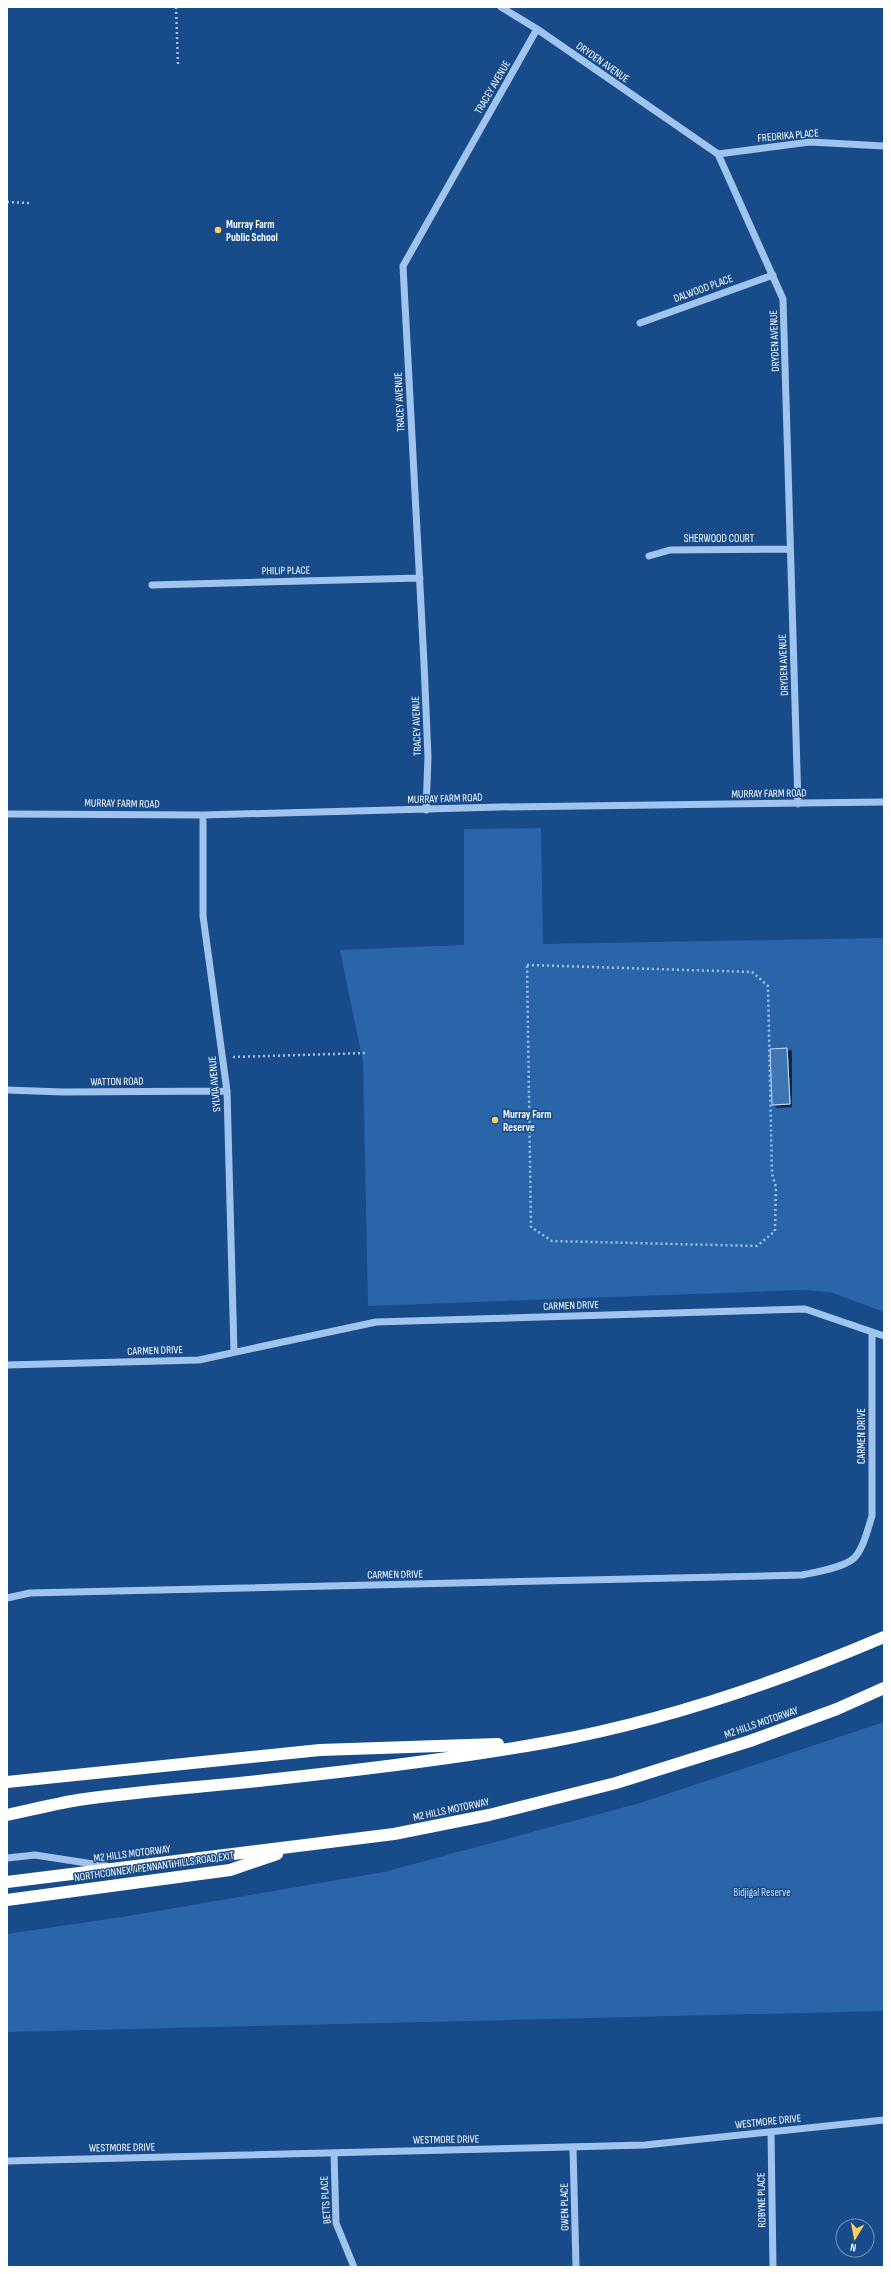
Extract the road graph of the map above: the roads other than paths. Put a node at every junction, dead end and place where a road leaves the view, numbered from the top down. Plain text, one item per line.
1 (506, 8) edge
2 (537, 29) junction
3 (884, 146) edge
4 (718, 154) junction
5 (773, 275) junction
6 (640, 323) dead end
7 (790, 549) junction
8 (649, 556) dead end
9 (420, 578) junction
10 (152, 585) dead end
11 (884, 802) edge
12 (798, 804) junction
13 (426, 810) junction
14 (7, 814) edge
15 (203, 815) junction
16 (7, 1090) edge
17 (227, 1091) junction
18 (872, 1332) junction
19 (884, 1336) edge
20 (234, 1352) junction
21 (7, 1365) edge
22 (7, 1598) edge
23 (884, 1637) edge
24 (884, 1688) edge
25 (550, 1742) junction
26 (7, 1782) edge
27 (7, 1816) edge
28 (301, 1846) junction
29 (7, 1858) edge
30 (114, 1868) junction
31 (7, 1882) edge
32 (7, 1900) edge
33 (884, 2120) edge
34 (771, 2132) junction
35 (573, 2147) junction
36 (334, 2153) junction
37 (7, 2161) edge
38 (354, 2267) edge
39 (576, 2267) edge
40 (773, 2267) edge

1 - 2 street, DRYDEN AVENUE
2 - 4 street, DRYDEN AVENUE
2 - 9 street, TRACEY AVENUE
3 - 4 street, FREDRIKA PLACE
4 - 5 street, DRYDEN AVENUE
5 - 6 street, DALWOOD PLACE
5 - 7 street, DRYDEN AVENUE
7 - 8 street, SHERWOOD COURT
7 - 12 street, DRYDEN AVENUE
9 - 10 street, PHILIP PLACE
9 - 13 street, TRACEY AVENUE
11 - 12 street, MURRAY FARM ROAD
12 - 13 street, MURRAY FARM ROAD
13 - 15 street, MURRAY FARM ROAD
14 - 15 street, MURRAY FARM ROAD
15 - 17 street, SYLVIA AVENUE
16 - 17 street, WATTON ROAD
17 - 20 street, SYLVIA AVENUE
18 - 19 street
18 - 20 street, CARMEN DRIVE
18 - 22 street, CARMEN DRIVE
20 - 21 street, CARMEN DRIVE
23 - 25 highway
24 - 28 highway, M2 HILLS MOTORWAY
25 - 26 highway
25 - 27 highway
28 - 30 highway, M2 HILLS MOTORWAY
28 - 32 highway, NORTHCONNEX / PENNANT HILLS ROAD EXIT
29 - 30 street
30 - 31 highway, M2 HILLS MOTORWAY
33 - 34 street, WESTMORE DRIVE
34 - 35 street, WESTMORE DRIVE
34 - 40 street, ROBYNE PLACE
35 - 36 street, WESTMORE DRIVE
35 - 39 street, GWEN PLACE
36 - 37 street, WESTMORE DRIVE
36 - 38 street, BETTS PLACE

